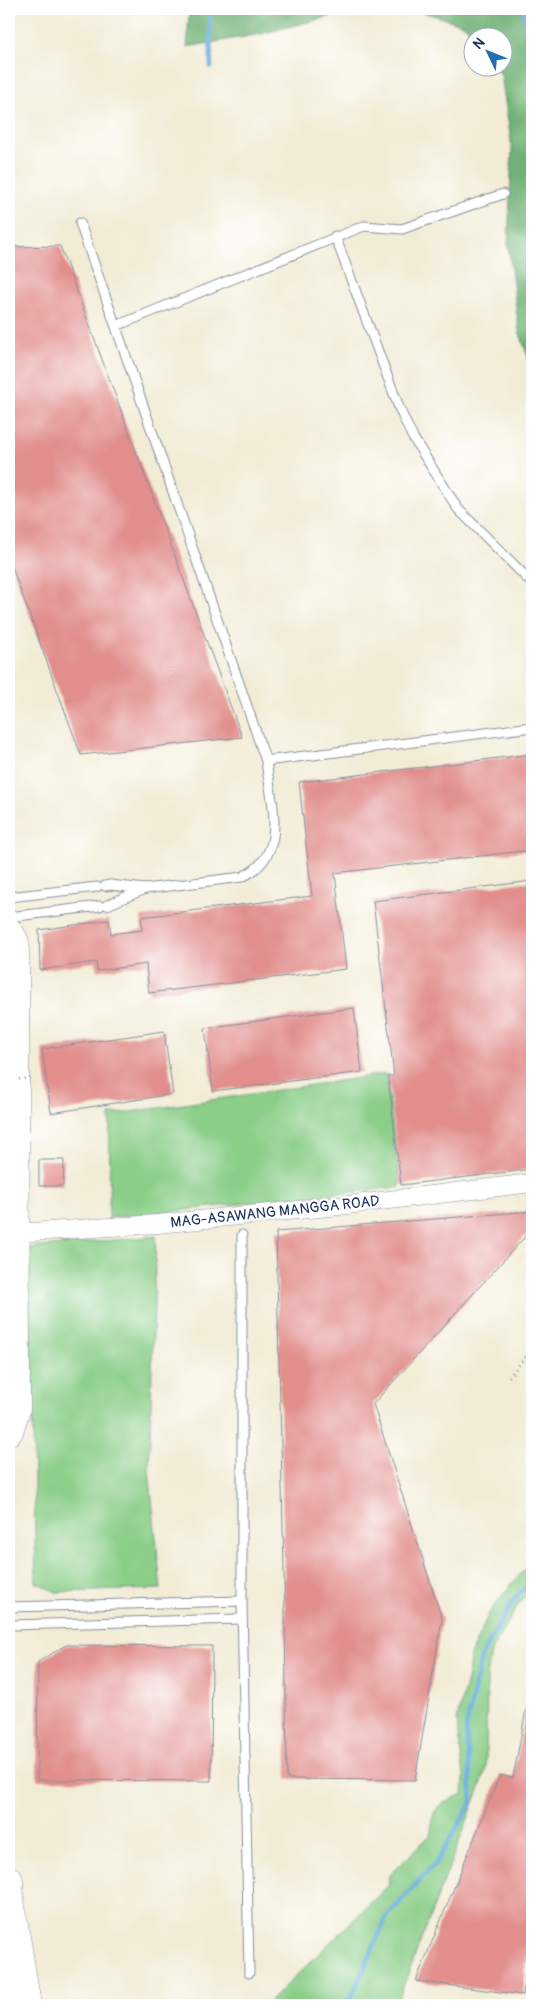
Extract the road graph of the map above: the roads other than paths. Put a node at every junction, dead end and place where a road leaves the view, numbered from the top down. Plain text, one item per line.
1 (503, 194) dead end
2 (80, 223) dead end
3 (335, 236) junction
4 (116, 326) junction
5 (532, 583) edge
6 (532, 727) edge
7 (266, 761) junction
8 (145, 889) junction
9 (9, 897) edge
10 (9, 917) edge
11 (9, 932) edge
12 (11, 1096) edge
13 (532, 1183) edge
14 (12, 1194) edge
15 (16, 1234) junction
16 (242, 1235) dead end
17 (9, 1430) edge
18 (242, 1601) junction
19 (100, 1604) junction
20 (9, 1607) edge
21 (242, 1619) junction
22 (101, 1623) junction
23 (9, 1625) edge
24 (9, 1880) edge
25 (249, 1973) dead end
26 (27, 2005) edge

1 - 3 lane
2 - 4 lane
3 - 4 lane
3 - 5 lane
4 - 7 lane
6 - 7 lane
7 - 8 lane
8 - 9 lane
8 - 10 lane
11 - 12 highway
12 - 14 highway
13 - 15 street, MAG-ASAWANG MANGGA ROAD
14 - 15 highway
15 - 17 highway
16 - 18 lane
18 - 19 lane
18 - 21 lane
19 - 20 lane
19 - 22 lane
21 - 22 lane
21 - 25 lane
22 - 23 lane
24 - 26 highway

